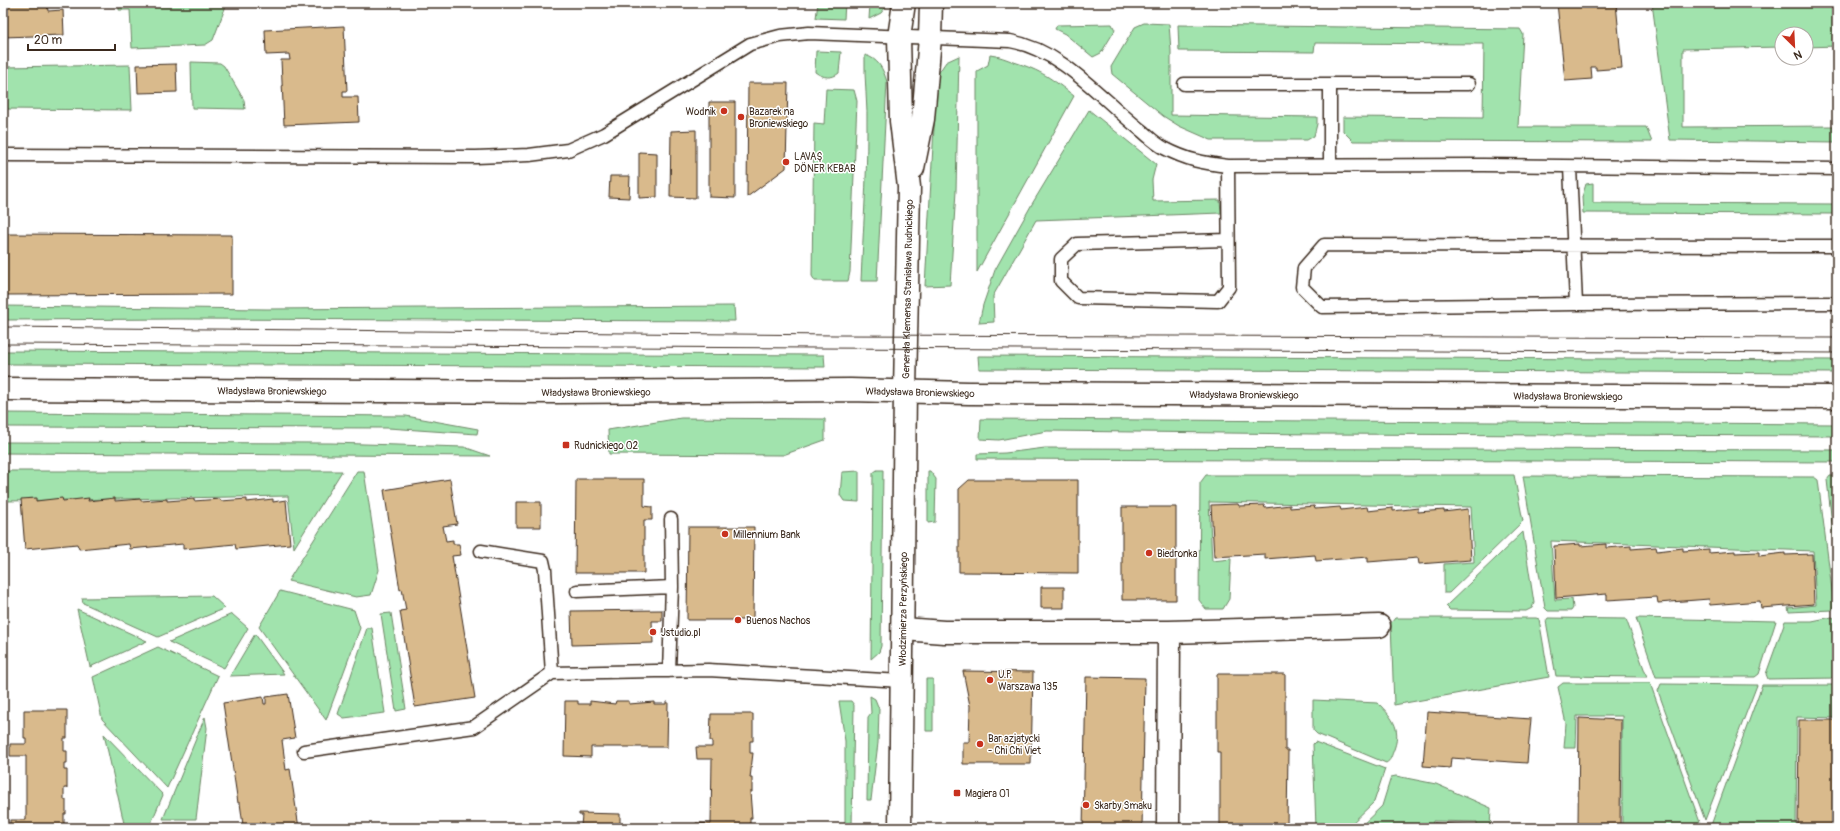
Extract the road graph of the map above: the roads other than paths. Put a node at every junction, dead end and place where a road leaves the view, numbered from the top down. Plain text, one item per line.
1 (904, 3) edge
2 (931, 3) edge
3 (899, 36) junction
4 (930, 38) junction
5 (1184, 84) dead end
6 (1330, 84) junction
7 (1469, 84) dead end
8 (3, 155) edge
9 (1330, 165) junction
10 (1228, 166) junction
11 (1570, 166) junction
12 (1837, 169) edge
13 (910, 187) junction
14 (1228, 240) junction
15 (1574, 245) junction
16 (1837, 246) edge
17 (1837, 303) edge
18 (1576, 304) junction
19 (3, 389) edge
20 (905, 391) junction
21 (1837, 397) edge
22 (671, 519) dead end
23 (482, 551) dead end
24 (672, 587) junction
25 (577, 591) dead end
26 (1379, 626) dead end
27 (903, 629) junction
28 (1170, 632) junction
29 (669, 671) junction
30 (552, 673) junction
31 (902, 680) junction
32 (304, 750) dead end
33 (900, 828) edge
34 (1168, 828) edge

1 - 3 main road, Generała Klemensa Stanisława Rudnickiego
2 - 4 main road, Generała Klemensa Stanisława Rudnickiego
3 - 4 lane
3 - 8 lane
3 - 13 main road, Generała Klemensa Stanisława Rudnickiego
4 - 10 lane
4 - 13 main road, Generała Klemensa Stanisława Rudnickiego
5 - 6 lane
6 - 7 lane
6 - 9 lane
9 - 10 lane
9 - 11 lane
10 - 14 lane
11 - 12 lane
11 - 15 lane
13 - 20 main road, Generała Klemensa Stanisława Rudnickiego
14 - 14 lane
15 - 16 lane
15 - 18 lane
15 - 18 lane
17 - 18 lane
19 - 20 main road, Władysława Broniewskiego
20 - 21 main road, Władysława Broniewskiego
20 - 27 main road, Włodzimierza Perzyńskiego
22 - 24 lane
23 - 30 lane
24 - 25 lane
24 - 29 lane
26 - 28 main road
27 - 28 main road
27 - 31 main road, Włodzimierza Perzyńskiego
28 - 34 main road
29 - 30 lane
29 - 31 lane
30 - 32 lane
31 - 33 main road, Włodzimierza Perzyńskiego

